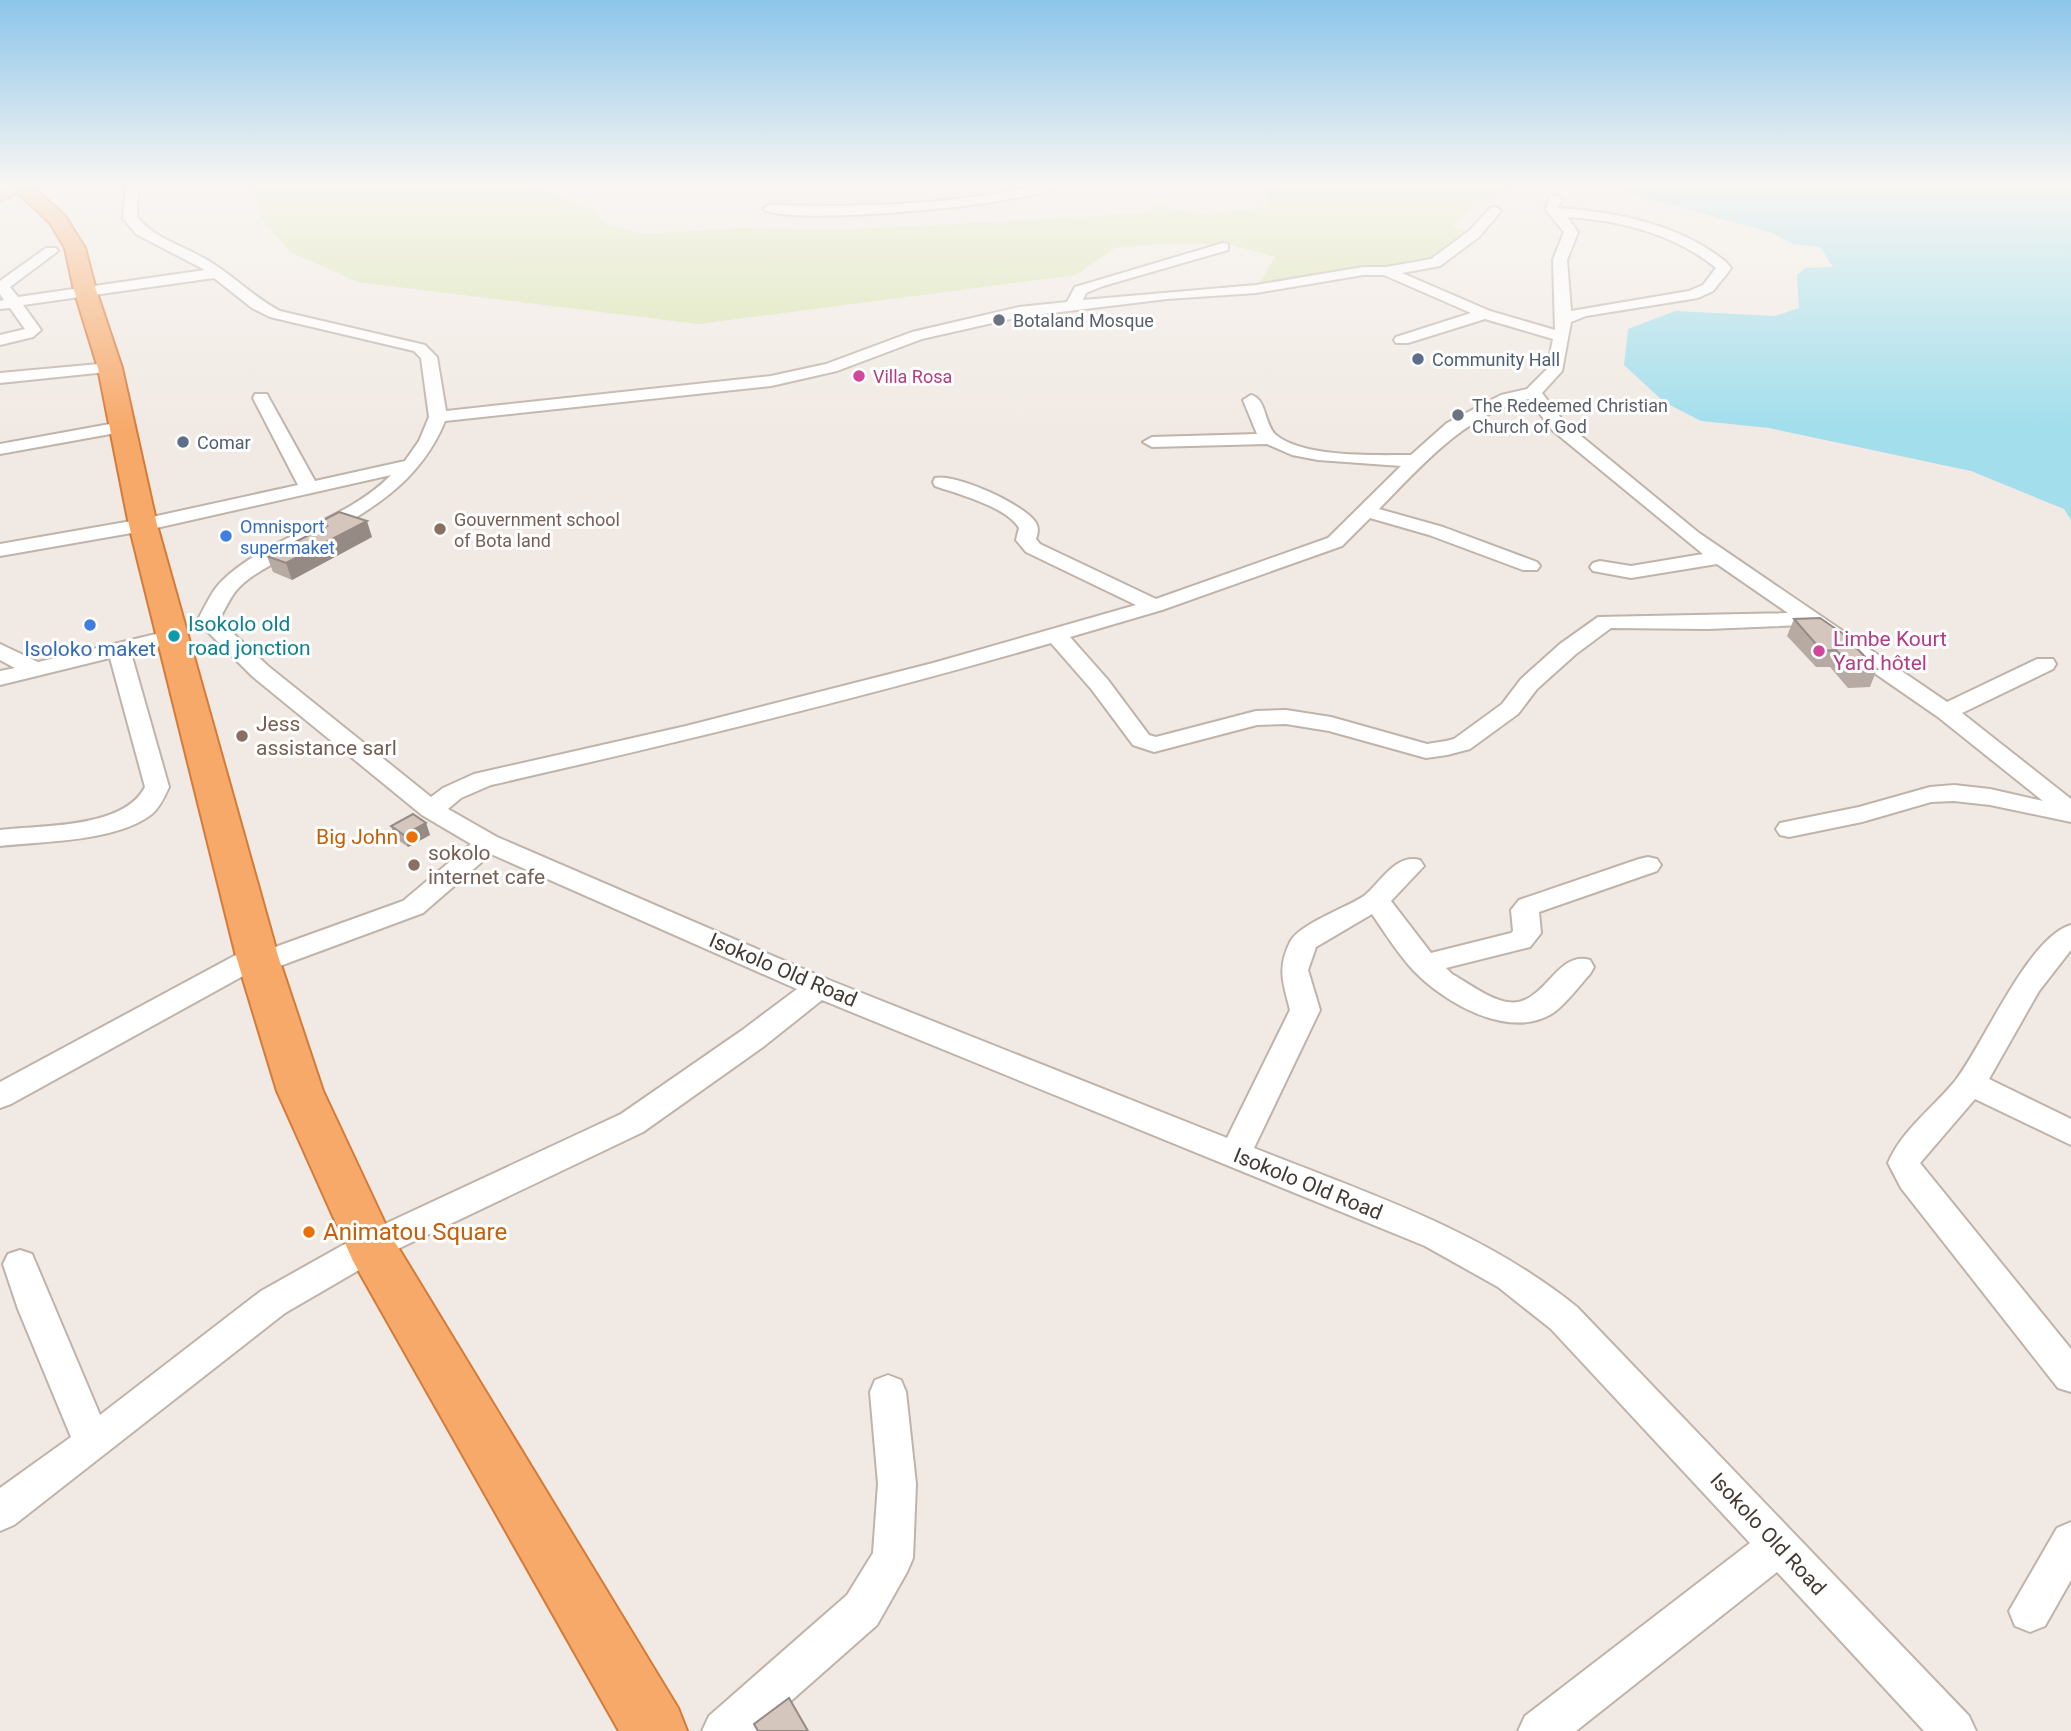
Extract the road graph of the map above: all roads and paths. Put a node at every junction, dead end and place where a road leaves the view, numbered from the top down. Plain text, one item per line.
1 (33, 266) edge
2 (72, 266) edge
3 (204, 266) edge
4 (1163, 266) edge
5 (1418, 266) edge
6 (1560, 266) edge
7 (1722, 266) edge
8 (1386, 271) junction
9 (217, 273) junction
10 (1, 284) edge
11 (85, 290) junction
12 (6, 304) edge
13 (1074, 304) junction
14 (1485, 314) junction
15 (1564, 320) junction
16 (1562, 337) junction
17 (0, 340) edge
18 (1402, 340) dead end
19 (110, 368) junction
20 (0, 378) edge
21 (1533, 393) junction
22 (261, 398) dead end
23 (1251, 400) dead end
24 (438, 417) junction
25 (121, 427) junction
26 (1269, 439) junction
27 (1152, 442) dead end
28 (0, 449) edge
29 (1416, 461) junction
30 (411, 465) junction
31 (942, 482) dead end
32 (307, 486) junction
33 (1366, 511) junction
34 (144, 525) junction
35 (0, 550) edge
36 (1721, 557) junction
37 (1530, 566) dead end
38 (1600, 567) dead end
39 (1155, 606) junction
40 (1812, 618) junction
41 (184, 628) junction
42 (1056, 635) junction
43 (119, 649) junction
44 (0, 651) edge
45 (2045, 664) dead end
46 (37, 670) junction
47 (0, 678) edge
48 (1946, 712) junction
49 (431, 810) junction
50 (2071, 813) edge
51 (1789, 830) dead end
52 (0, 838) edge
53 (488, 843) junction
54 (1648, 865) dead end
55 (1410, 866) dead end
56 (1376, 900) junction
57 (2071, 934) edge
58 (258, 959) junction
59 (1424, 964) junction
60 (1580, 967) dead end
61 (819, 987) junction
62 (1971, 1083) junction
63 (0, 1096) edge
64 (2071, 1133) edge
65 (1235, 1154) junction
66 (371, 1246) junction
67 (20, 1264) dead end
68 (2071, 1376) edge
69 (888, 1392) dead end
70 (93, 1443) junction
71 (0, 1512) edge
72 (2071, 1542) edge
73 (1778, 1546) junction
74 (2030, 1611) dead end
75 (655, 1731) edge
76 (724, 1731) edge
77 (1540, 1731) edge
78 (1954, 1731) edge

1 - 10 street
2 - 11 highway
3 - 9 street
4 - 13 street
5 - 8 street
6 - 15 street
7 - 15 street
8 - 13 street
8 - 14 street
9 - 11 street
9 - 24 street
10 - 12 street
11 - 12 street
11 - 19 highway
12 - 17 street
13 - 24 street
14 - 16 street
14 - 18 street
15 - 16 street
16 - 21 street
19 - 20 street
19 - 25 highway
21 - 29 street
21 - 36 street
22 - 32 street
23 - 26 street
24 - 30 street
25 - 28 street
25 - 34 highway
26 - 27 street
26 - 29 street
29 - 33 street
30 - 32 street
30 - 41 street
31 - 39 street
32 - 34 street
33 - 37 street
33 - 39 street
34 - 35 street
34 - 41 highway
36 - 38 street
36 - 40 street
39 - 42 street
40 - 42 street
40 - 48 street
41 - 43 street
41 - 49 street, Isokolo Old Road
41 - 58 highway
42 - 49 street
43 - 46 street
43 - 52 street
44 - 46 street
45 - 48 street
46 - 47 street
48 - 50 street
49 - 53 street, Isokolo Old Road
50 - 51 street
53 - 58 street
53 - 61 street, Isokolo Old Road
54 - 59 street
55 - 56 street
56 - 59 street
56 - 65 street
57 - 62 street
58 - 63 street
58 - 66 highway
59 - 60 street
61 - 65 street, Isokolo Old Road
61 - 66 street
62 - 64 street
62 - 68 street
65 - 73 street, Isokolo Old Road
66 - 70 street
66 - 75 highway
67 - 70 street
69 - 76 street
70 - 71 street
72 - 74 street
73 - 77 street
73 - 78 street, Isokolo Old Road

